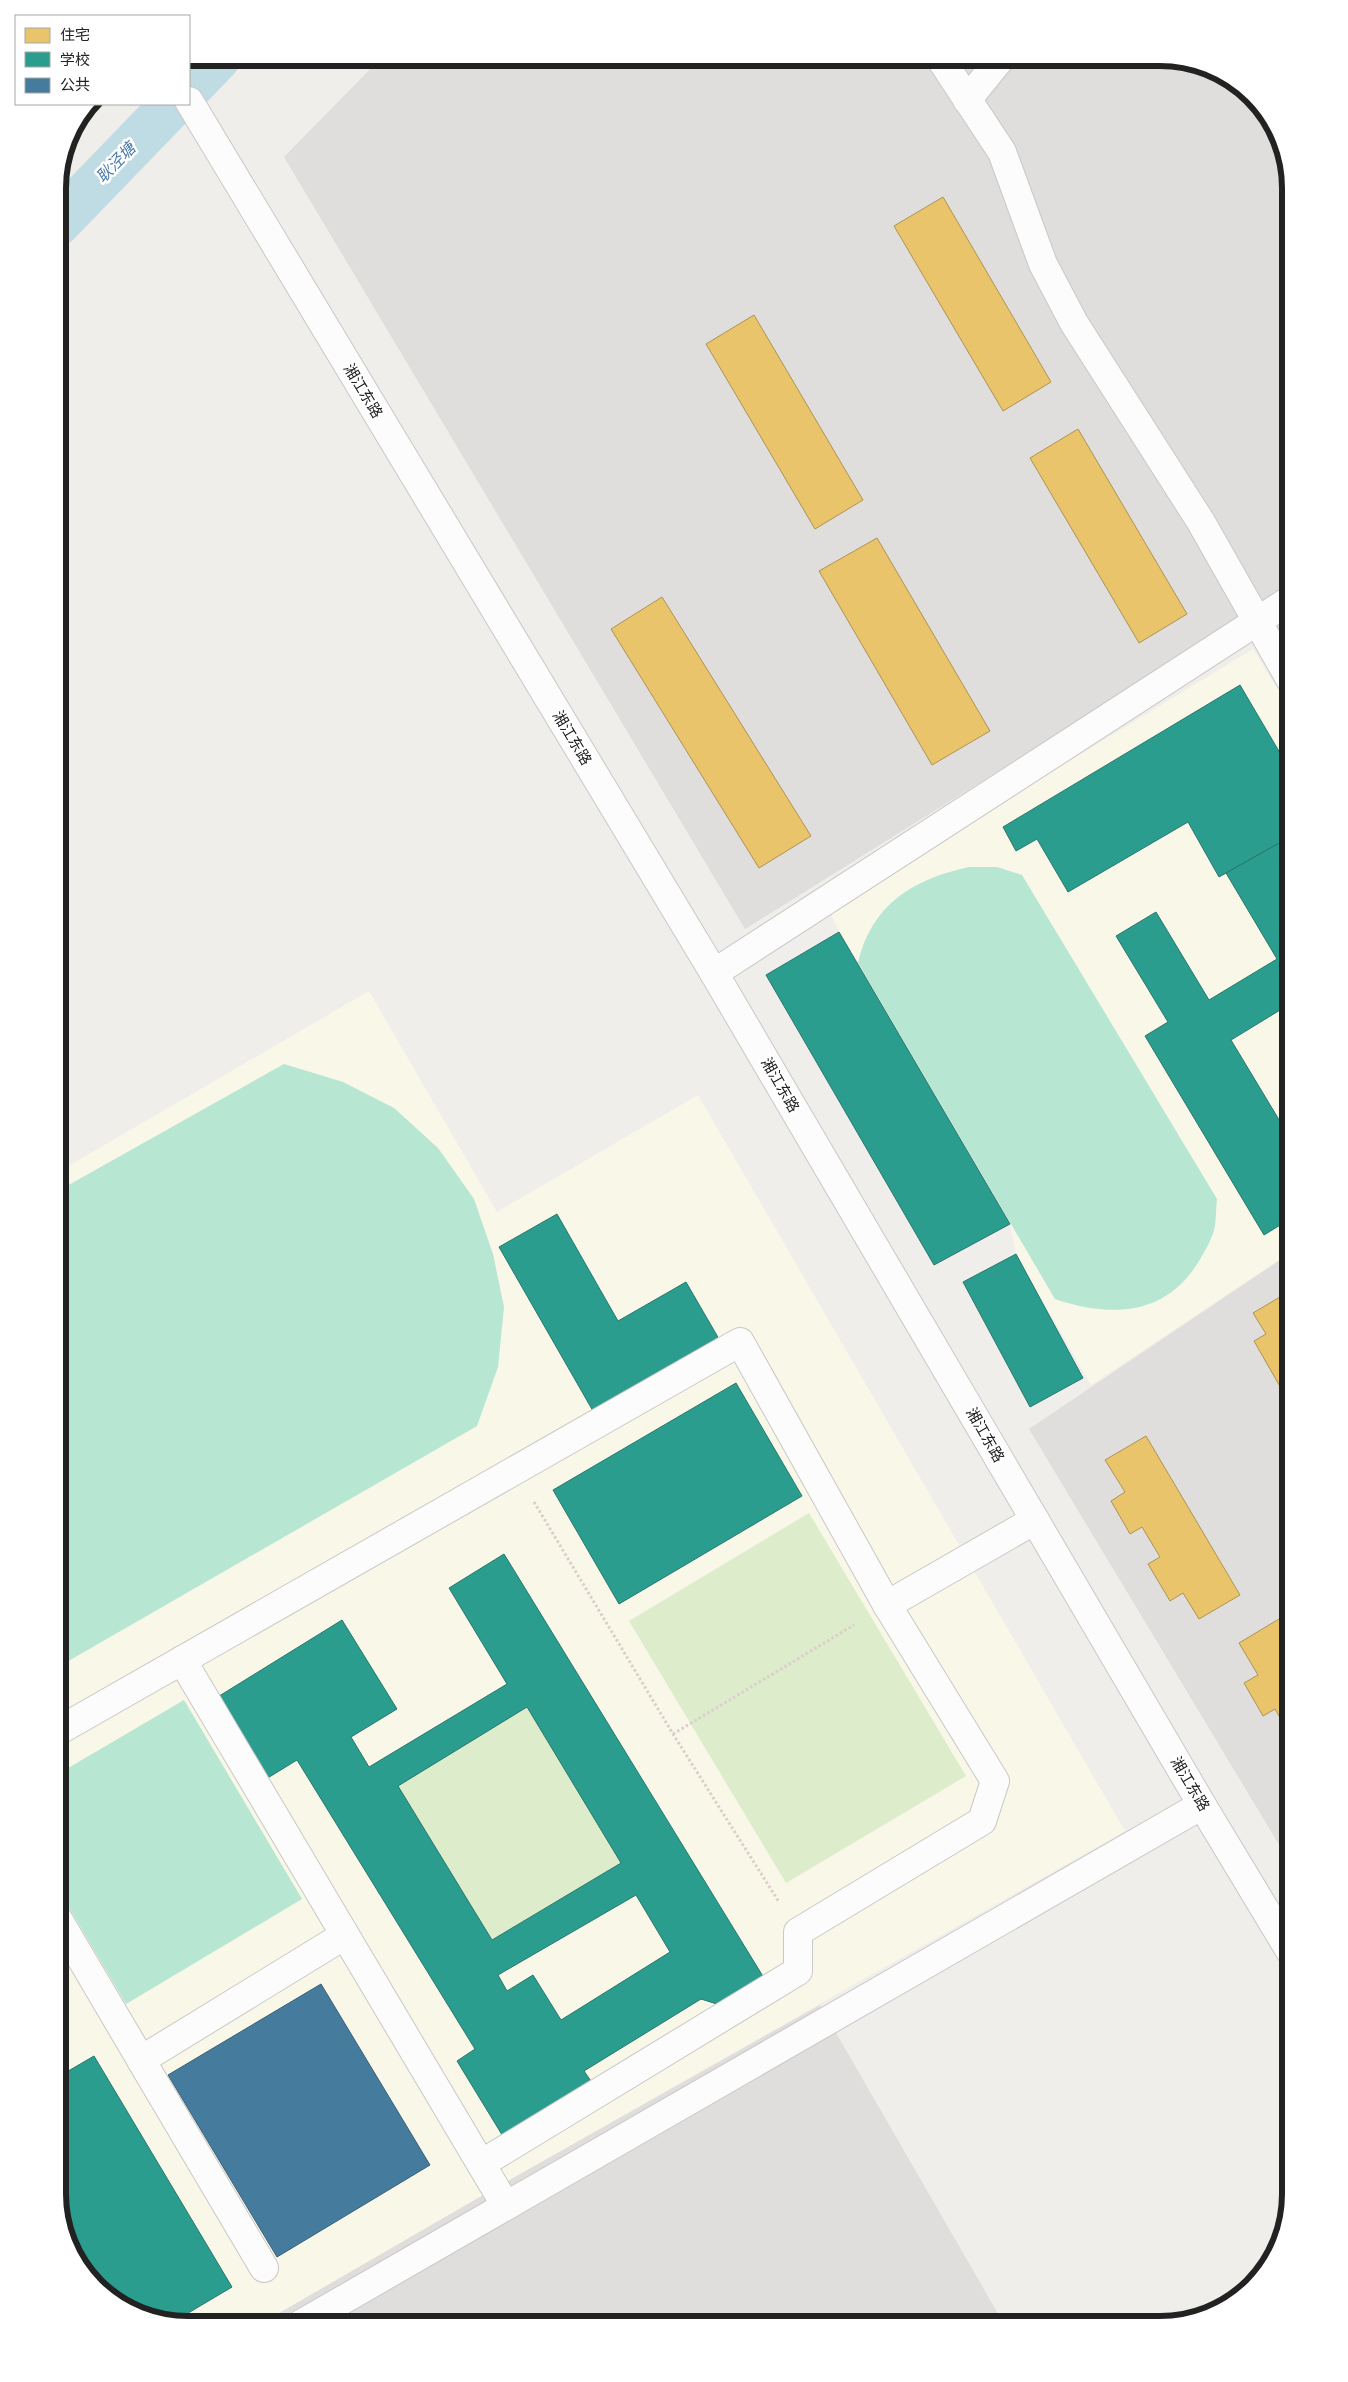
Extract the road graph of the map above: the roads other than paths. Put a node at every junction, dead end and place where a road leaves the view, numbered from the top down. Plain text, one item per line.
1 (946, 67) edge
2 (994, 67) edge
3 (967, 100) junction
4 (190, 103) edge
5 (1282, 605) edge
6 (1256, 623) junction
7 (1282, 666) edge
8 (714, 973) junction
9 (1035, 1520) junction
10 (887, 1605) junction
11 (182, 1660) junction
12 (66, 1727) edge
13 (1202, 1805) junction
14 (66, 1933) edge
15 (345, 1935) junction
16 (1282, 1938) edge
17 (141, 2060) junction
18 (481, 2164) junction
19 (506, 2206) junction
20 (264, 2268) dead end
21 (316, 2315) edge

1 - 3 street
2 - 3 street
3 - 6 street
4 - 8 street, 湘江东路
5 - 6 street
6 - 7 street
6 - 8 street
8 - 9 street, 湘江东路
9 - 10 street
9 - 13 street, 湘江东路
10 - 11 street
10 - 18 street
11 - 12 street
11 - 15 street
13 - 16 street, 湘江东路
13 - 19 street
14 - 17 street
15 - 17 street
15 - 18 street
17 - 20 street
18 - 19 street
19 - 21 street

